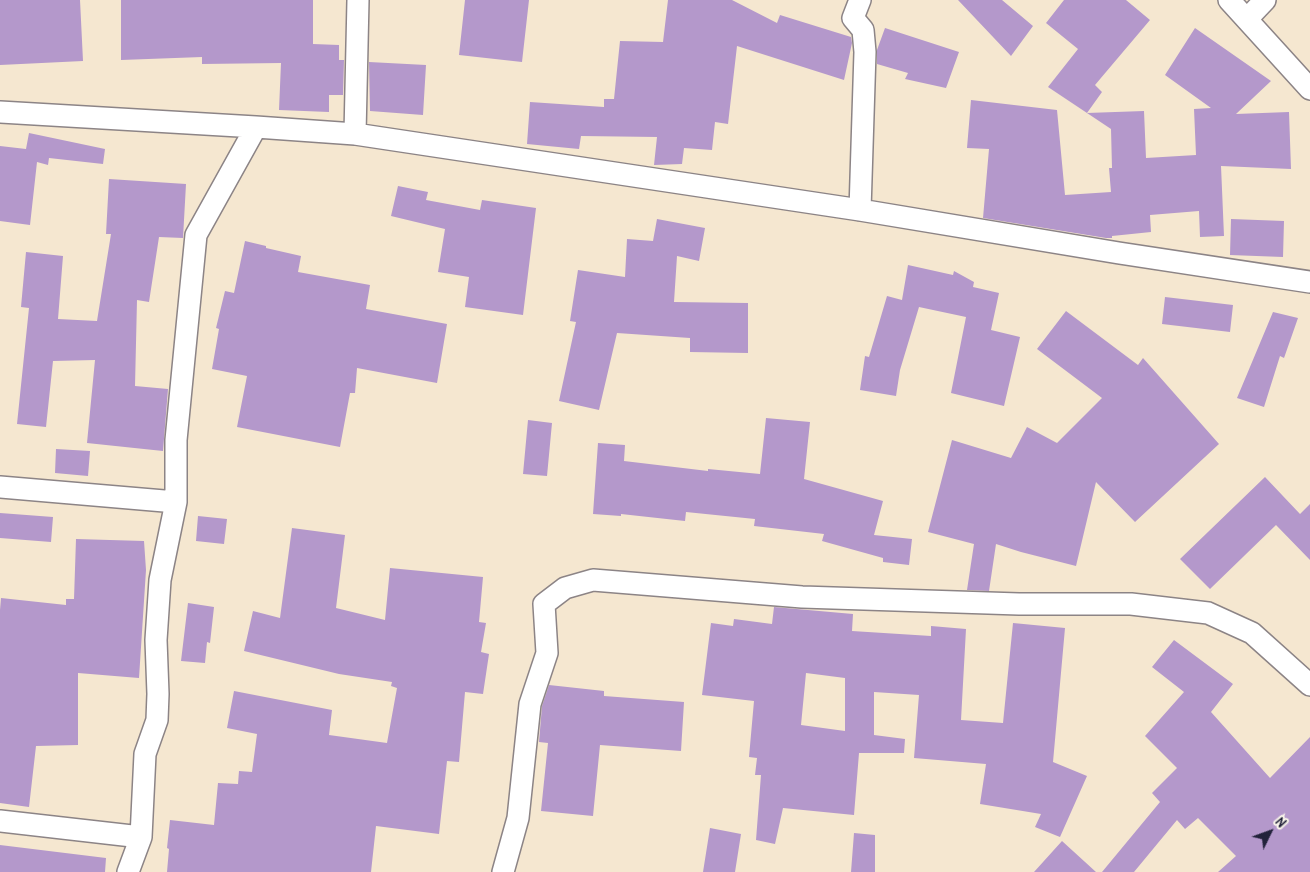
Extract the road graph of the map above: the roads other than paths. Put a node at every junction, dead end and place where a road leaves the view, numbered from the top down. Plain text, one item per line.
1 (358, 0) edge
2 (860, 0) edge
3 (1229, 0) edge
4 (1265, 0) edge
5 (1247, 20) junction
6 (1310, 88) edge
7 (0, 112) edge
8 (256, 127) junction
9 (355, 134) junction
10 (860, 210) junction
11 (1310, 282) edge
12 (0, 487) edge
13 (176, 502) junction
14 (1310, 685) edge
15 (0, 820) edge
16 (141, 836) junction
17 (128, 872) edge
18 (503, 872) edge

1 - 9 street
2 - 10 street
3 - 5 street
4 - 5 street
5 - 6 street
7 - 8 street
8 - 9 street
8 - 13 street
9 - 10 street
10 - 11 street
12 - 13 street
13 - 16 street
14 - 18 street
15 - 16 street
16 - 17 street

